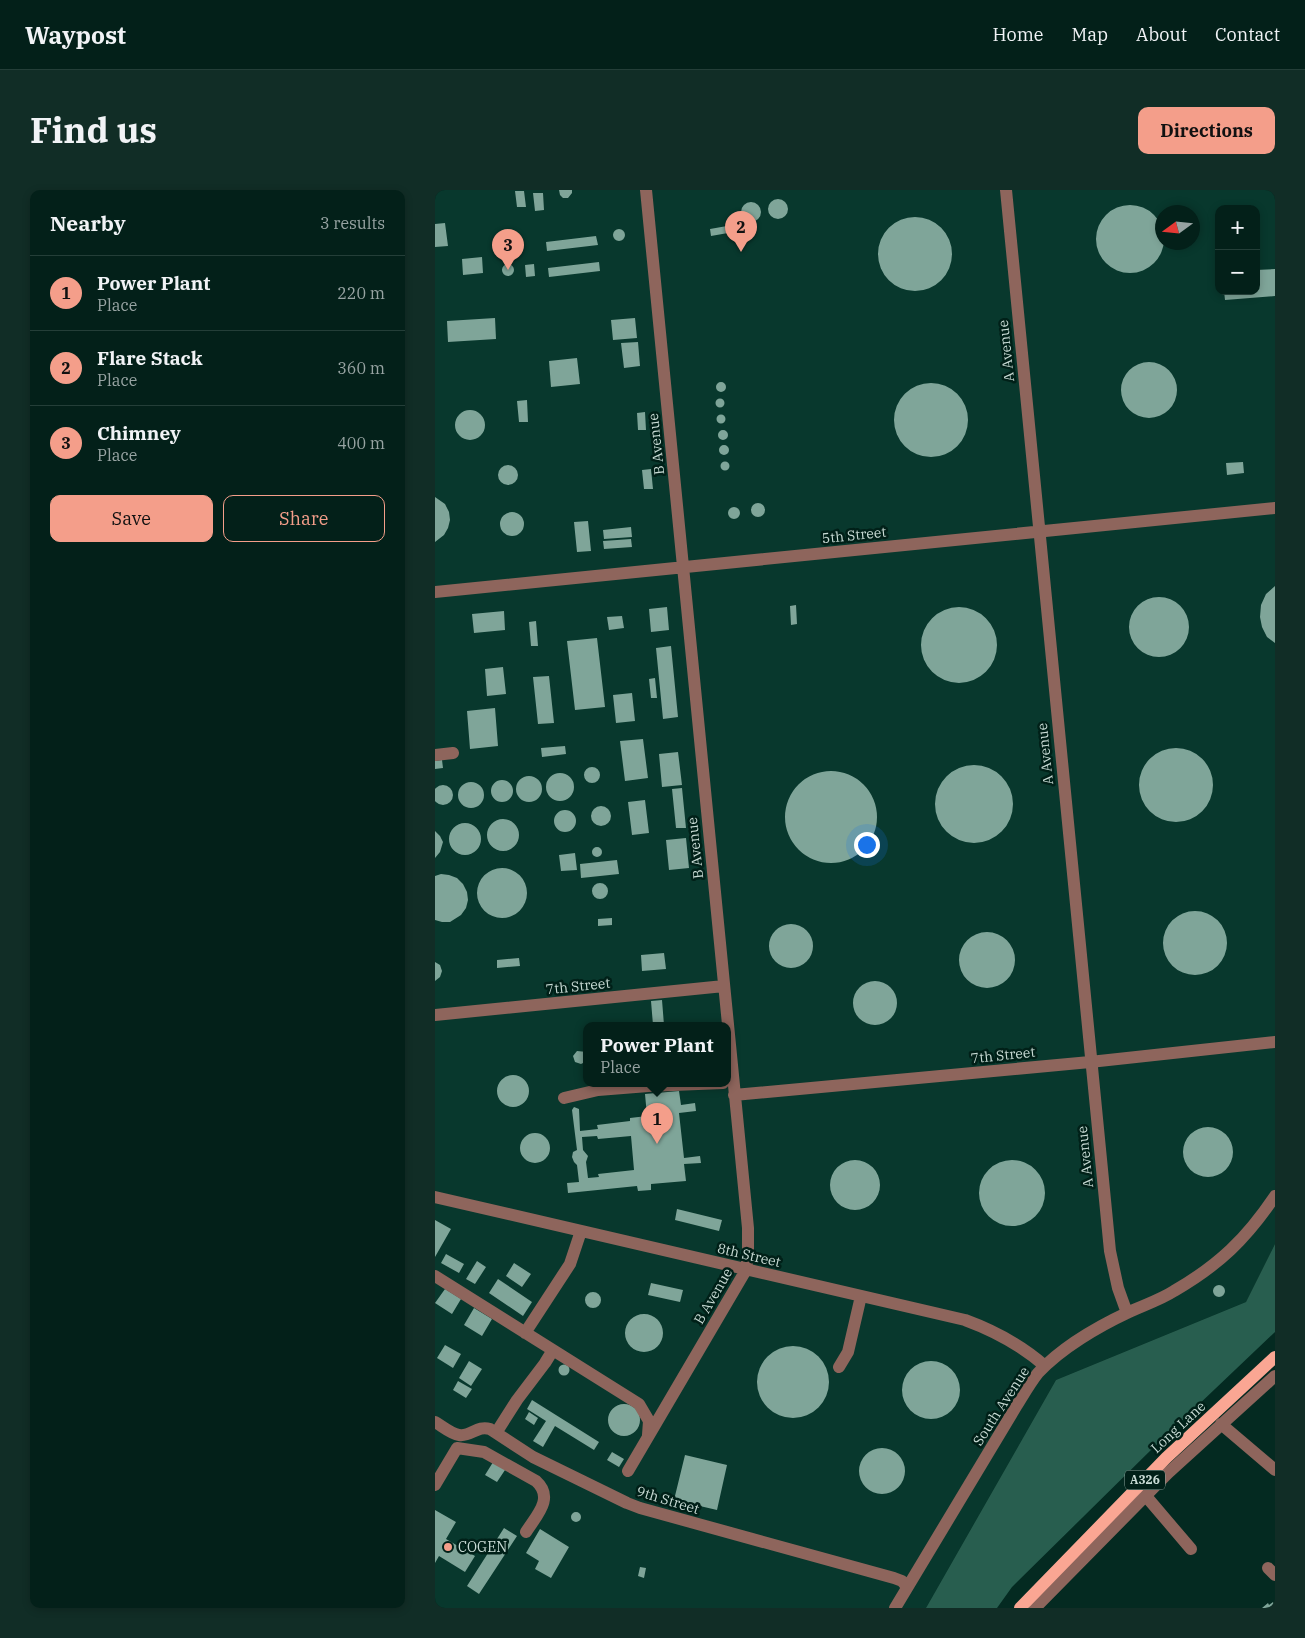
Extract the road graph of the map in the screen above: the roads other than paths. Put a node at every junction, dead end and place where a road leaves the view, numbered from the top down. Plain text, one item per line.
1 (646, 190) edge
2 (1006, 190) edge
3 (1275, 508) edge
4 (1039, 532) junction
5 (683, 567) junction
6 (435, 592) edge
7 (453, 753) dead end
8 (435, 755) edge
9 (724, 986) junction
10 (435, 1015) edge
11 (726, 1022) edge
12 (1275, 1042) edge
13 (1090, 1062) junction
14 (731, 1086) edge
15 (636, 1087) edge
16 (729, 1087) edge
17 (564, 1098) dead end
18 (1275, 1196) edge
19 (435, 1197) edge
20 (581, 1230) junction
21 (746, 1270) junction
22 (435, 1276) edge
23 (861, 1296) junction
24 (1127, 1313) junction
25 (525, 1333) junction
26 (553, 1350) junction
27 (1275, 1357) edge
28 (1045, 1366) junction
29 (839, 1367) dead end
30 (1275, 1376) edge
31 (435, 1422) edge
32 (1221, 1424) junction
33 (496, 1433) junction
34 (648, 1438) junction
35 (1275, 1470) edge
36 (628, 1471) dead end
37 (435, 1486) edge
38 (1145, 1496) junction
39 (526, 1532) dead end
40 (1191, 1549) dead end
41 (907, 1587) junction
42 (895, 1608) edge
43 (1020, 1608) edge
44 (1035, 1608) edge

1 - 5 lane, B Avenue
2 - 4 lane, A Avenue
3 - 4 lane, 5th Street
4 - 5 lane, 5th Street
4 - 13 lane, A Avenue
5 - 6 lane, 5th Street
5 - 9 lane, B Avenue
7 - 8 lane
9 - 10 lane, 7th Street
9 - 11 lane, B Avenue
12 - 13 lane, 7th Street
13 - 14 lane, 7th Street
13 - 24 lane, A Avenue
15 - 17 lane, 7th Street
16 - 21 lane, B Avenue
18 - 24 lane, South Avenue
19 - 20 lane, 8th Street
20 - 21 lane, 8th Street
20 - 25 lane
21 - 23 lane, 8th Street
21 - 34 lane, B Avenue
22 - 25 lane
23 - 28 lane, 8th Street
23 - 29 lane
24 - 28 lane, South Avenue
25 - 26 lane
26 - 33 lane
26 - 34 lane
27 - 43 main road, Long Lane / A326
28 - 41 lane, South Avenue
30 - 32 lane
31 - 33 lane, 9th Street
32 - 35 lane
32 - 38 lane
33 - 41 lane, 9th Street
34 - 36 lane, B Avenue
37 - 39 lane
38 - 40 lane
38 - 44 lane
41 - 42 lane, South Avenue

